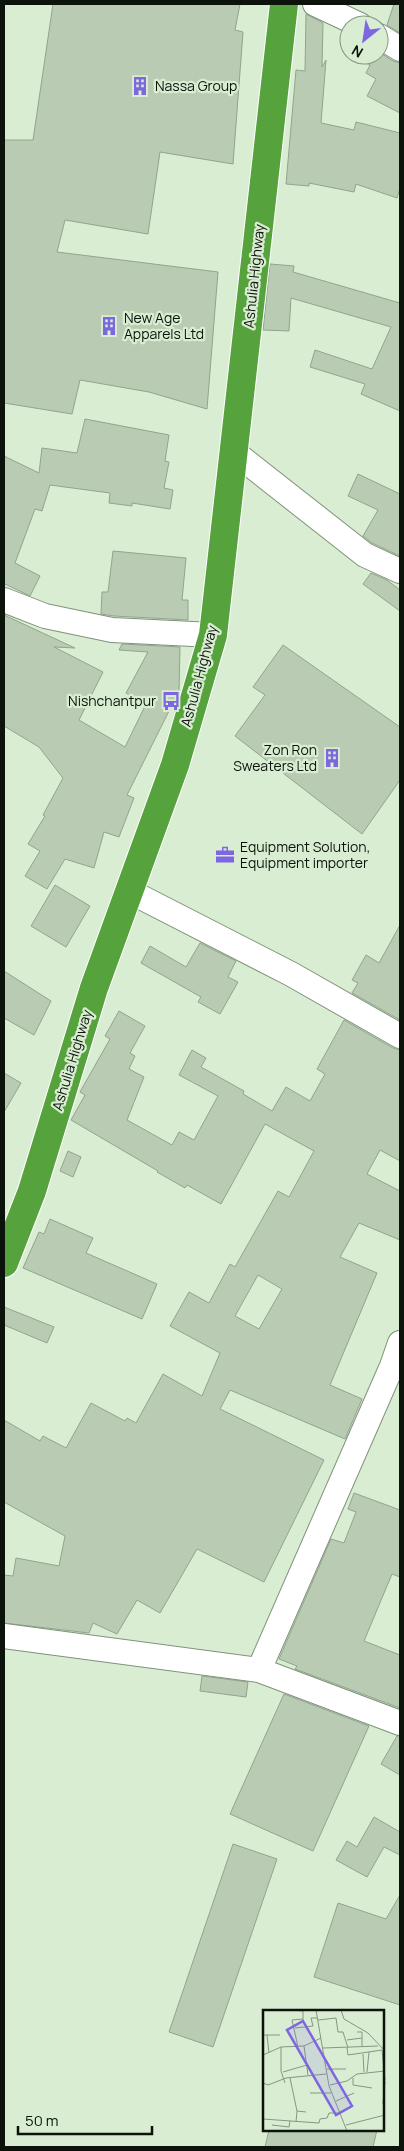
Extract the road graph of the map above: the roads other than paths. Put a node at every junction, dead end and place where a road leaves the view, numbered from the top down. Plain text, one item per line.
1 (284, 4) edge
2 (315, 4) edge
3 (339, 15) edge
4 (389, 42) edge
5 (400, 49) edge
6 (234, 452) junction
7 (400, 571) edge
8 (4, 600) edge
9 (213, 635) junction
10 (129, 891) junction
11 (400, 1036) edge
12 (4, 1263) edge
13 (400, 1343) edge
14 (4, 1636) edge
15 (259, 1670) junction
16 (400, 1723) edge

1 - 6 highway, Ashulia Highway
2 - 3 street
4 - 5 street
6 - 7 street
6 - 9 highway, Ashulia Highway
8 - 9 street
9 - 10 highway, Ashulia Highway
10 - 11 street
10 - 12 highway, Ashulia Highway
13 - 15 street
14 - 15 street
15 - 16 street

